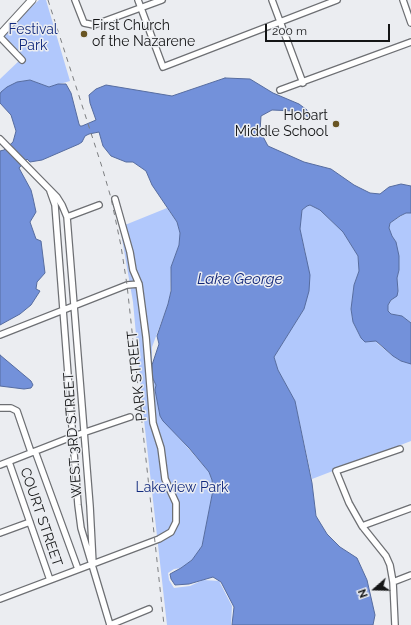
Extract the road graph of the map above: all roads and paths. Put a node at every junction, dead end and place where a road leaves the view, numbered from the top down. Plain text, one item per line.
1 (32, 0) edge
2 (75, 0) edge
3 (138, 0) edge
4 (162, 0) edge
5 (272, 0) edge
6 (337, 0) edge
7 (403, 0) edge
8 (141, 8) junction
9 (279, 22) junction
10 (411, 23) edge
11 (0, 36) edge
12 (411, 42) edge
13 (22, 60) dead end
14 (302, 83) junction
15 (280, 90) dead end
16 (1, 140) edge
17 (50, 191) junction
18 (115, 198) dead end
19 (99, 205) dead end
20 (67, 217) junction
21 (139, 284) junction
22 (75, 305) junction
23 (64, 309) junction
24 (0, 335) edge
25 (0, 408) edge
26 (130, 417) dead end
27 (84, 432) junction
28 (74, 436) junction
29 (400, 449) dead end
30 (33, 452) junction
31 (9, 462) junction
32 (0, 465) edge
33 (411, 508) edge
34 (30, 522) junction
35 (362, 526) junction
36 (0, 533) edge
37 (93, 564) junction
38 (78, 569) junction
39 (411, 575) edge
40 (50, 580) junction
41 (393, 582) junction
42 (0, 599) edge
43 (149, 609) dead end
44 (110, 625) edge
45 (395, 625) edge

1 - 11 main road
2 - 8 street
3 - 8 street
4 - 8 street
5 - 9 street
6 - 9 street
7 - 10 street
8 - 9 street
9 - 14 street
11 - 13 street
12 - 14 street
14 - 15 street
16 - 17 street
17 - 20 street
17 - 23 street, WEST 3RD STREET
18 - 21 street, PARK STREET
19 - 20 street
20 - 22 street, WEST 3RD STREET
21 - 22 street
21 - 37 street, PARK STREET
22 - 23 street
22 - 27 street, WEST 3RD STREET
23 - 24 street
23 - 28 street, WEST 3RD STREET
25 - 30 street
26 - 27 street
27 - 28 street
27 - 37 street, WEST 3RD STREET
28 - 30 street
28 - 37 street, WEST 3RD STREET
29 - 35 street
30 - 31 street
30 - 38 street
31 - 32 street
31 - 34 street, COURT STREET
33 - 35 street
34 - 36 street
34 - 40 street, COURT STREET
35 - 41 street
37 - 38 street
37 - 44 street, WEST 3RD STREET
38 - 40 street
39 - 41 street
40 - 42 street
41 - 45 street
43 - 44 street

